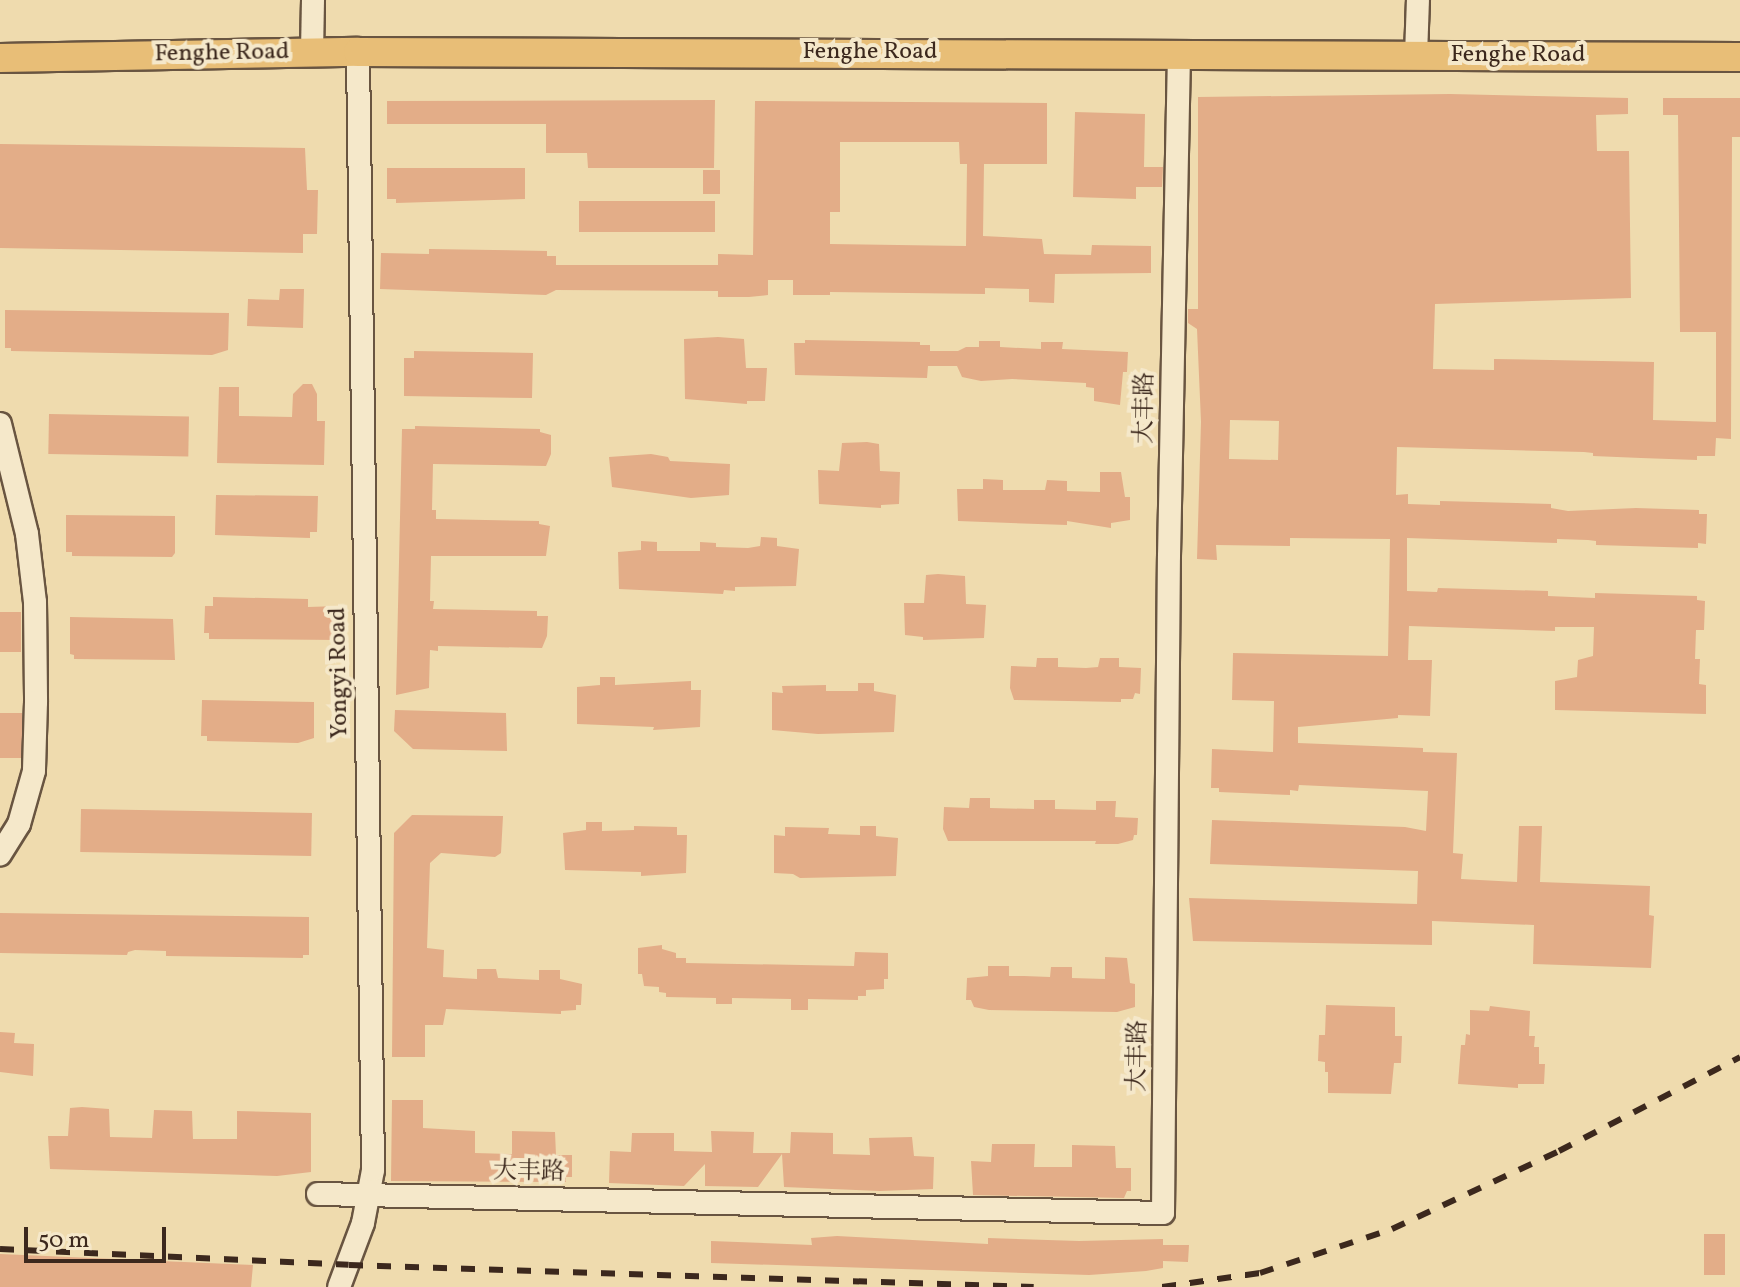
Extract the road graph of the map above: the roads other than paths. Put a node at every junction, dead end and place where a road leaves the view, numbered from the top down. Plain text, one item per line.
1 (313, 0) edge
2 (1418, 0) edge
3 (312, 52) junction
4 (358, 52) junction
5 (1179, 54) junction
6 (1416, 56) junction
7 (1740, 57) edge
8 (0, 58) edge
9 (0, 424) edge
10 (0, 854) edge
11 (318, 1194) dead end
12 (371, 1195) junction
13 (339, 1287) edge

1 - 3 street
2 - 6 street
3 - 4 main road, Fenghe Road
3 - 8 main road, Fenghe Road
4 - 5 main road, Fenghe Road
4 - 12 street, Yongyi Road
5 - 6 main road, Fenghe Road
5 - 12 street, 大丰路
6 - 7 main road, Fenghe Road
9 - 10 street
11 - 12 street, 大丰路
12 - 13 street, Yongyi Road

